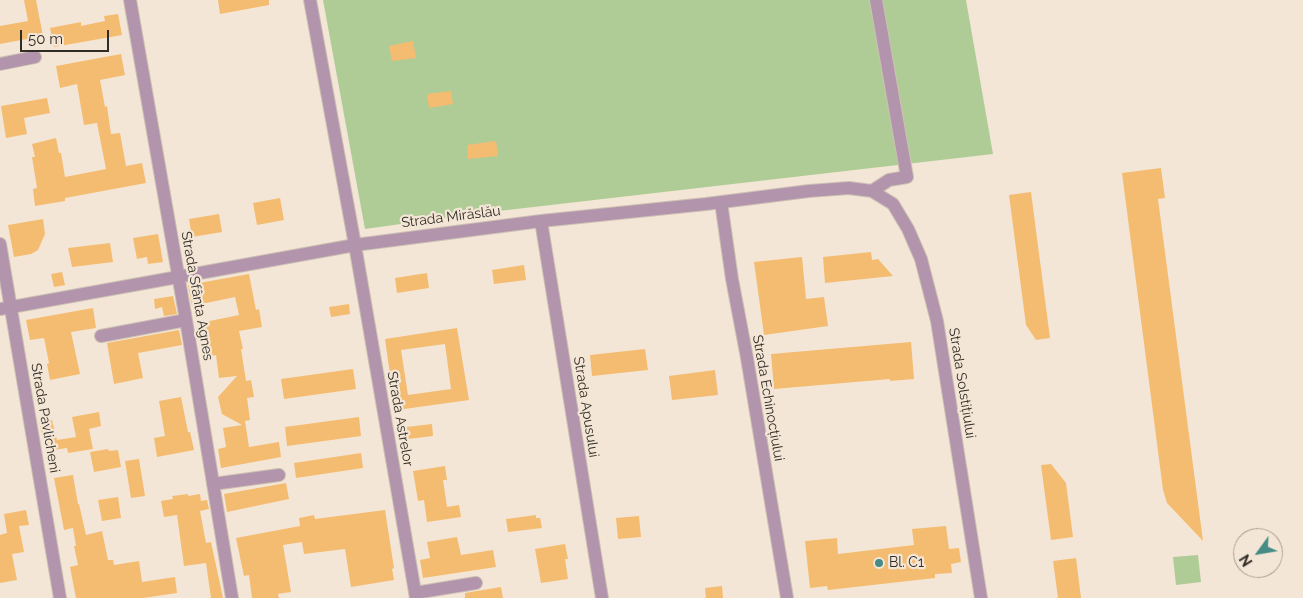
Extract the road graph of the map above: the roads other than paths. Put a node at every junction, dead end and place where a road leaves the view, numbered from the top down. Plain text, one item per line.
1 (130, 0) edge
2 (310, 0) edge
3 (876, 0) edge
4 (35, 57) dead end
5 (0, 64) edge
6 (872, 191) junction
7 (721, 202) junction
8 (540, 221) junction
9 (0, 244) edge
10 (355, 245) junction
11 (178, 276) junction
12 (6, 308) edge
13 (186, 320) junction
14 (101, 336) dead end
15 (279, 475) dead end
16 (213, 484) junction
17 (476, 583) dead end
18 (415, 595) edge
19 (60, 598) edge
20 (232, 598) edge
21 (602, 598) edge
22 (787, 598) edge
23 (981, 598) edge

1 - 11 street, Strada Sfânta Agnes
2 - 10 street, Strada Astrelor
3 - 6 street
4 - 5 street
6 - 7 street, Strada Mirăslău
6 - 23 street, Strada Solstițiului
7 - 8 street, Strada Mirăslău
7 - 22 street, Strada Echinocțiului
8 - 10 street, Strada Mirăslău
8 - 21 street, Strada Apusului
9 - 12 street, Strada Pavlicheni
10 - 11 street, Strada Mirăslău
10 - 18 street, Strada Astrelor
11 - 12 street, Strada Mirăslău
11 - 13 street, Strada Sfânta Agnes
12 - 19 street, Strada Pavlicheni
13 - 14 street
13 - 16 street, Strada Sfânta Agnes
15 - 16 street
16 - 20 street, Strada Sfânta Agnes
17 - 18 street

